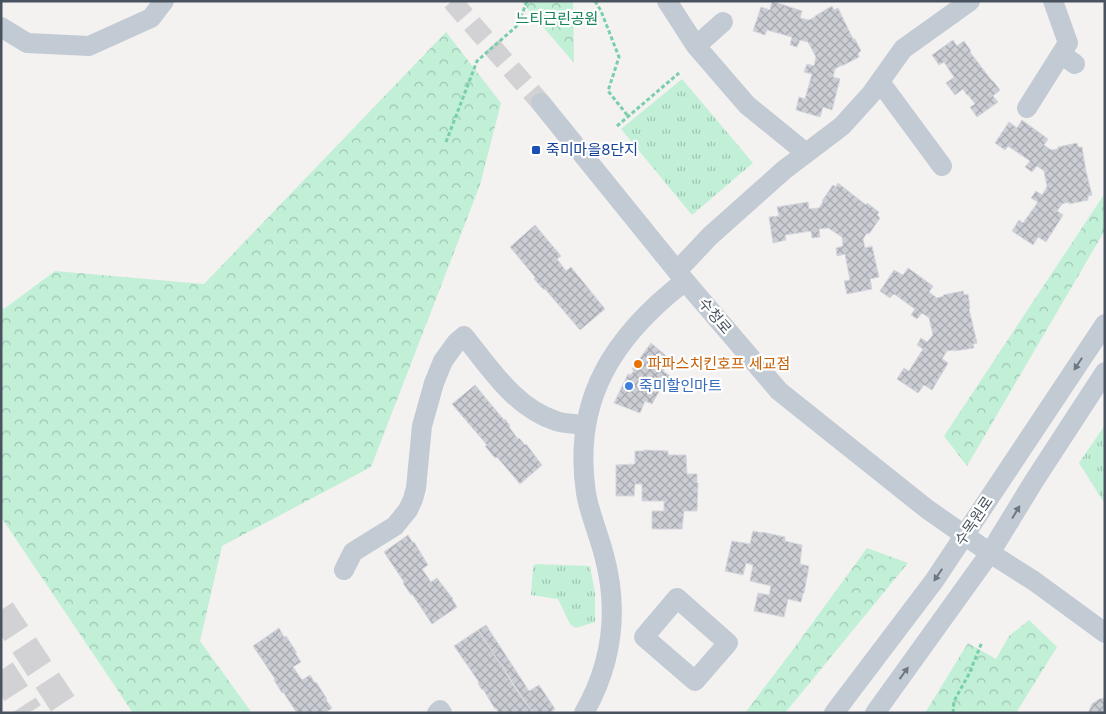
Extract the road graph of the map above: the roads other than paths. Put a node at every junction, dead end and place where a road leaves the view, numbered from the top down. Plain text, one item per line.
1 (164, 1) edge
2 (667, 1) edge
3 (970, 1) edge
4 (1053, 1) edge
5 (724, 22) dead end
6 (1, 27) edge
7 (696, 46) junction
8 (880, 82) junction
9 (541, 104) tunnel mouth
10 (1027, 108) dead end
11 (806, 153) junction
12 (942, 166) dead end
13 (681, 276) junction
14 (1105, 324) edge
15 (1105, 372) edge
16 (586, 425) junction
17 (965, 535) junction
18 (990, 553) junction
19 (344, 570) dead end
20 (611, 630) junction
21 (1105, 633) edge
22 (644, 637) dead end
23 (436, 713) edge
24 (442, 713) edge
25 (584, 713) edge
26 (834, 713) edge
27 (875, 713) edge

1 - 6 street
2 - 7 street
3 - 8 street
4 - 10 street
5 - 7 street
7 - 11 street
8 - 11 street
8 - 12 street
9 - 13 street, 수청로
11 - 13 street
13 - 16 street
13 - 17 street, 수청로
14 -> 17 street, 수목원로
18 -> 15 street, 수목원로
16 - 19 street
16 - 20 street
17 - 18 street, 수청로
17 -> 26 street, 수목원로
18 - 21 street, 수청로
27 -> 18 street, 수목원로
20 - 22 street
20 - 25 street
23 - 24 street

